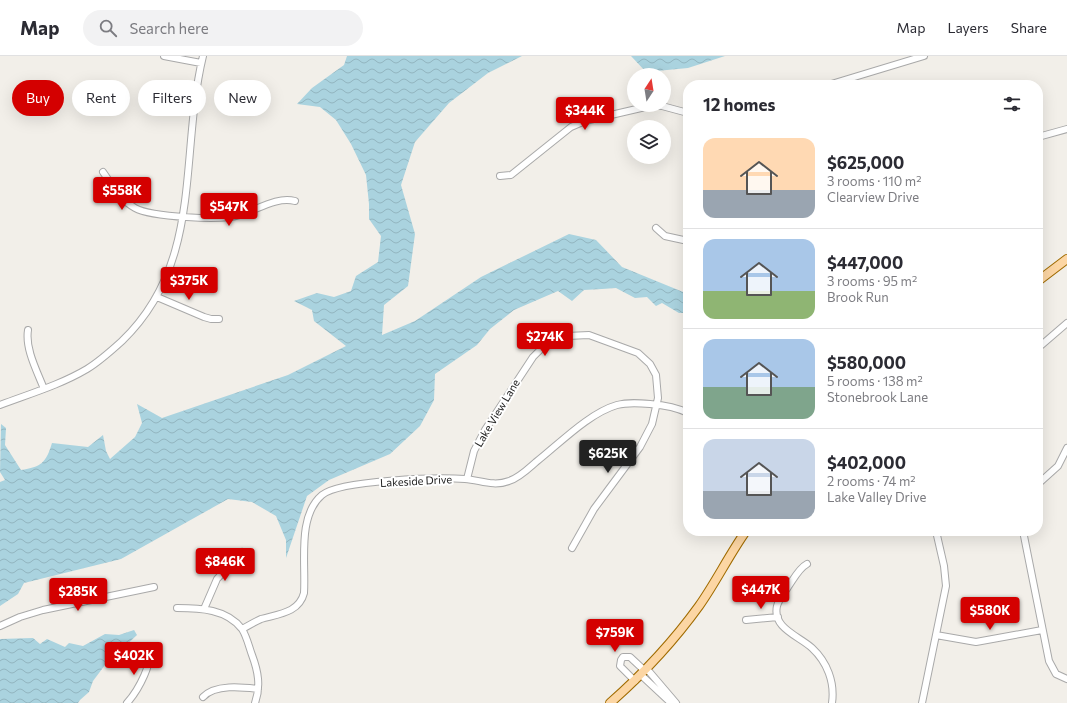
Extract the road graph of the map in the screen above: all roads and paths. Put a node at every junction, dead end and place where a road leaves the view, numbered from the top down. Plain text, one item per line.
1 (164, 56) edge
2 (202, 56) edge
3 (924, 56) edge
4 (201, 63) junction
5 (845, 80) edge
6 (683, 112) edge
7 (1067, 129) edge
8 (1043, 136) edge
9 (103, 172) dead end
10 (500, 176) dead end
11 (295, 201) dead end
12 (183, 216) junction
13 (656, 228) dead end
14 (683, 240) edge
15 (1067, 259) edge
16 (1043, 277) edge
17 (157, 297) junction
18 (219, 319) dead end
19 (1067, 323) edge
20 (28, 330) dead end
21 (1043, 344) edge
22 (44, 389) junction
23 (0, 405) edge
24 (657, 405) junction
25 (683, 411) edge
26 (1067, 448) edge
27 (467, 479) junction
28 (1043, 480) edge
29 (743, 536) edge
30 (937, 536) edge
31 (1024, 536) edge
32 (572, 548) dead end
33 (242, 552) dead end
34 (807, 564) dead end
35 (154, 587) dead end
36 (177, 608) dead end
37 (204, 609) junction
38 (778, 617) junction
39 (746, 620) dead end
40 (0, 626) edge
41 (242, 630) junction
42 (1042, 630) junction
43 (936, 635) junction
44 (145, 646) dead end
45 (644, 671) junction
46 (1067, 679) edge
47 (635, 681) junction
48 (258, 689) junction
49 (203, 697) dead end
50 (127, 703) edge
51 (255, 703) edge
52 (610, 703) edge
53 (671, 703) edge
54 (676, 703) edge
55 (832, 703) edge
56 (922, 703) edge

1 - 4 street
2 - 4 street
3 - 5 street
4 - 12 street
6 - 10 street
7 - 8 street
9 - 12 street
11 - 12 street
12 - 17 street
13 - 14 street
15 - 16 main road
17 - 18 street
17 - 22 street
19 - 21 street
20 - 22 street
22 - 23 street
24 - 25 street, Lakeside Drive
24 - 27 street, Lakeside Drive
24 - 27 street, Lake View Lane
24 - 32 street, Lake View Lane
26 - 28 street
27 - 41 street, Lakeside Drive
29 - 45 main road
30 - 43 street
31 - 42 street
33 - 37 street
34 - 38 street
35 - 40 street
36 - 37 street
37 - 41 street
38 - 39 street
38 - 55 street
41 - 48 street
42 - 43 street
42 - 46 street
43 - 56 street
44 - 50 street
45 - 47 main road
45 - 47 street
45 - 53 street
45 - 54 street
47 - 52 main road
48 - 49 street
48 - 51 street

